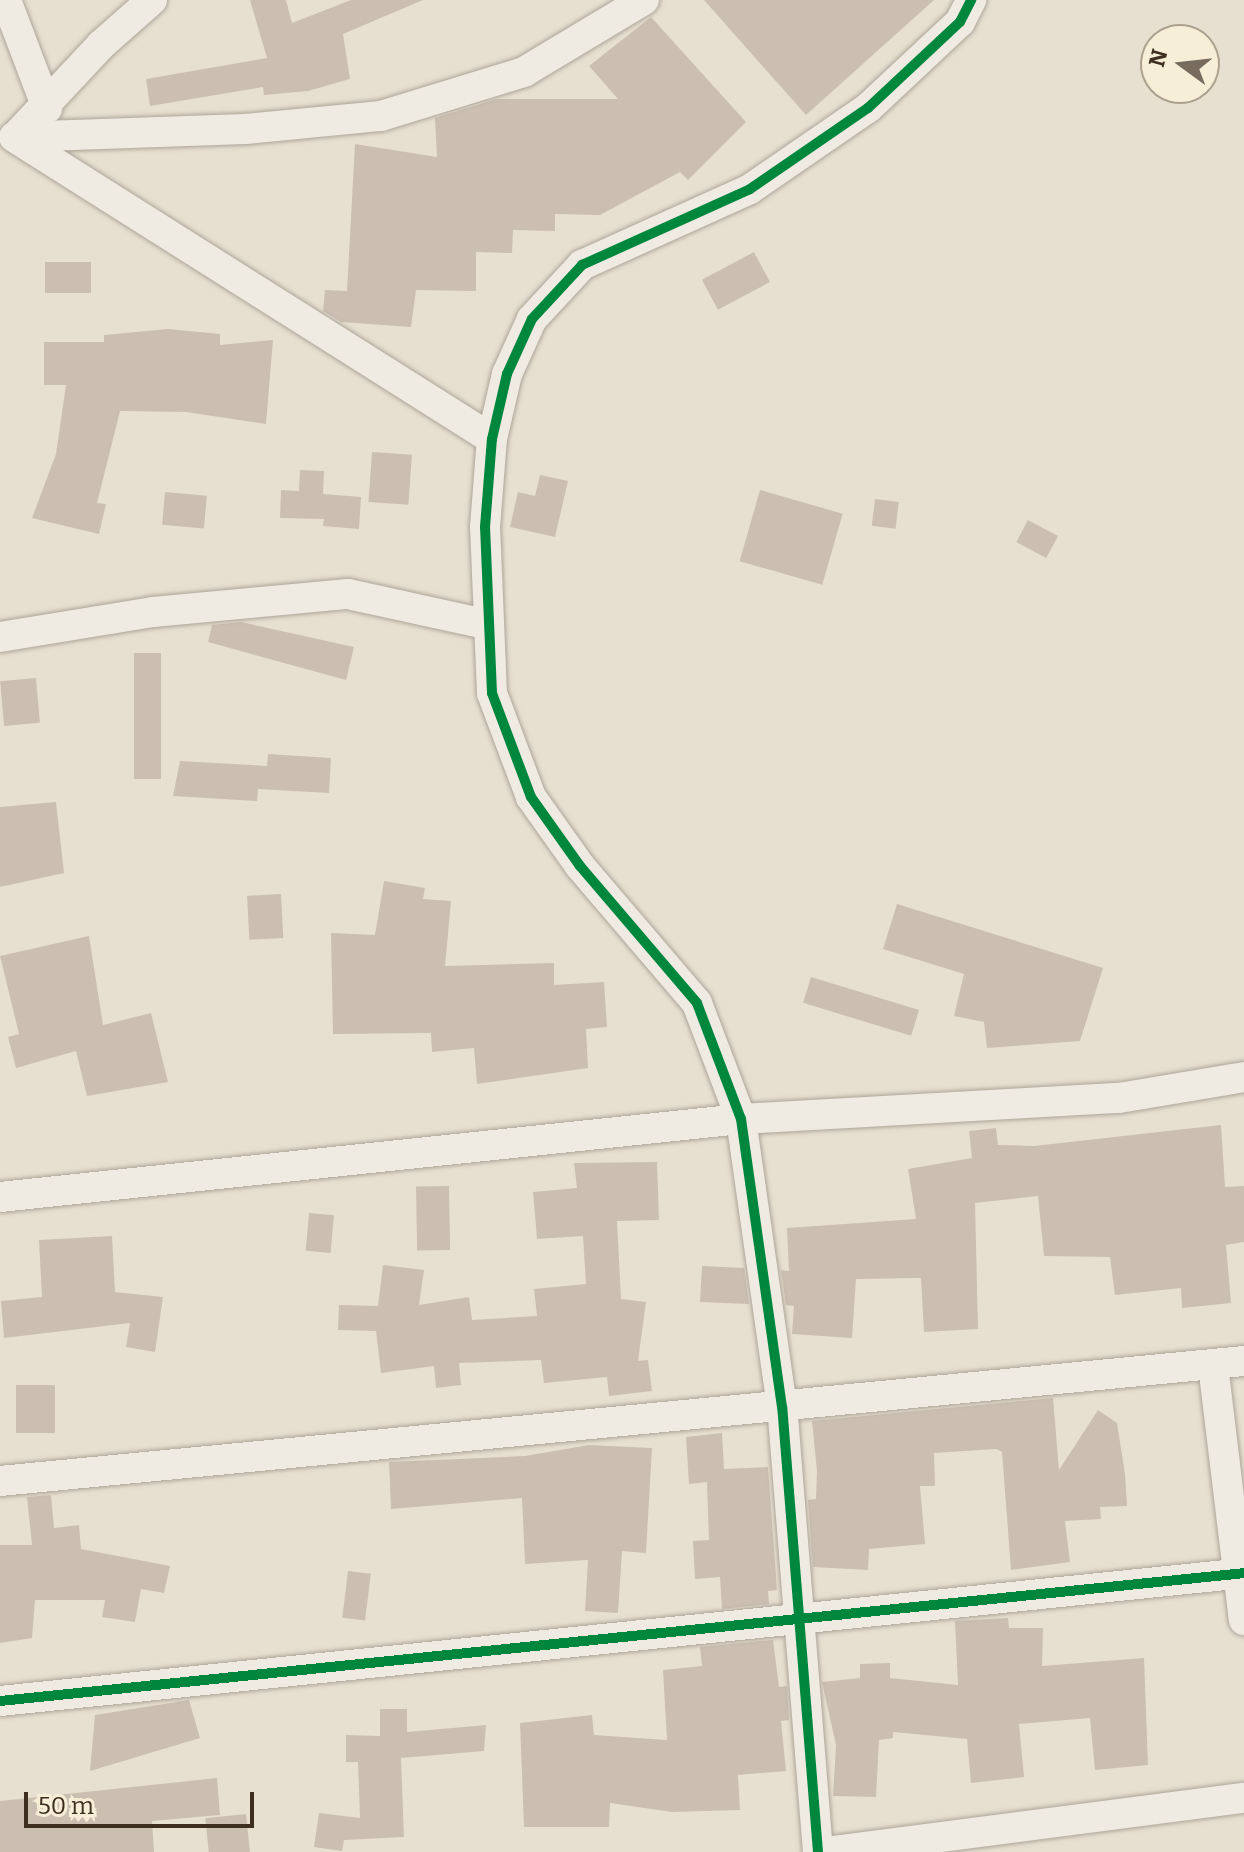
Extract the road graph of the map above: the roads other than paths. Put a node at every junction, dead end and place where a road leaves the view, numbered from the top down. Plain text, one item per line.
1 (6, 0) edge
2 (152, 0) edge
3 (644, 0) edge
4 (971, 0) edge
5 (47, 108) junction
6 (8, 138) edge
7 (492, 439) junction
8 (486, 624) junction
9 (0, 637) edge
10 (1244, 1077) edge
11 (741, 1119) junction
12 (0, 1197) edge
13 (1244, 1361) edge
14 (1213, 1365) junction
15 (782, 1407) junction
16 (0, 1481) edge
17 (1240, 1574) edge
18 (1244, 1620) edge
19 (796, 1623) junction
20 (0, 1701) edge
21 (1244, 1798) edge
22 (818, 1852) edge
23 (826, 1852) edge

1 - 5 street
2 - 5 street
3 - 6 street
4 - 7 street
5 - 6 street
6 - 7 street
7 - 8 street
8 - 9 street
8 - 11 street
10 - 11 street
11 - 12 street
11 - 15 street
13 - 14 street
14 - 15 street
14 - 17 street
15 - 16 street
15 - 19 street
17 - 18 street
17 - 19 street
19 - 20 street
19 - 22 street
21 - 23 street

